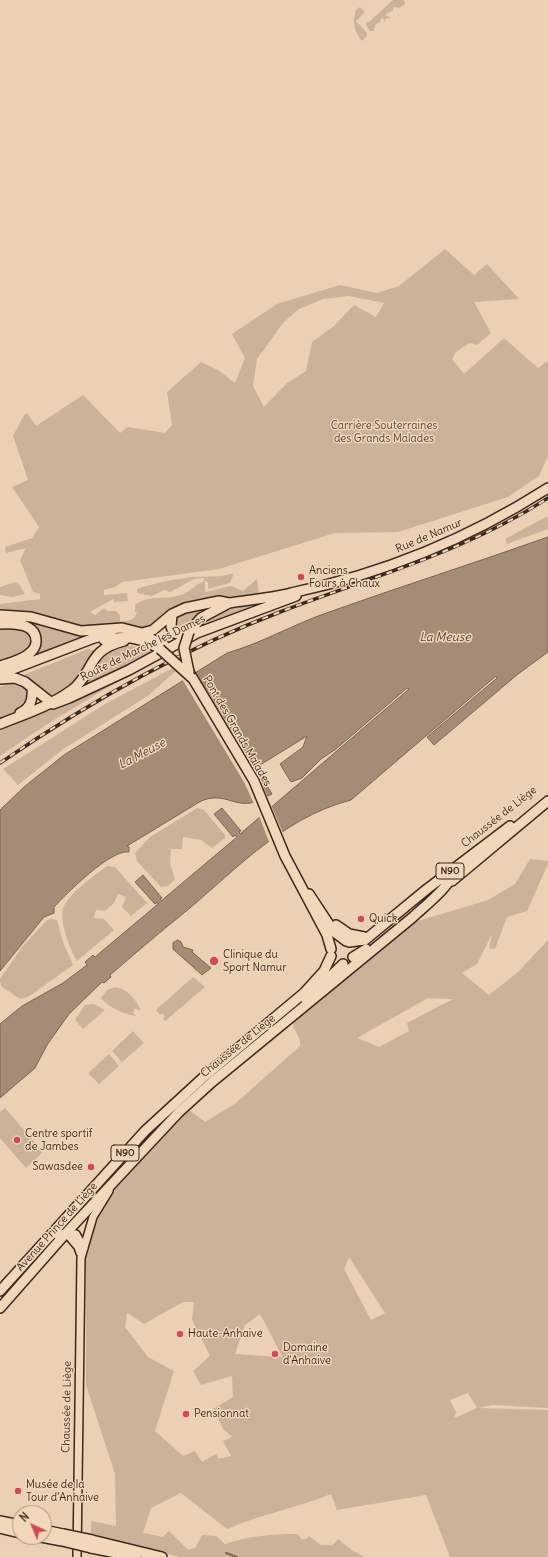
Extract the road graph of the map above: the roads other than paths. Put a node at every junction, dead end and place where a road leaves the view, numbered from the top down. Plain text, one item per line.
1 (548, 488) edge
2 (312, 588) junction
3 (229, 603) junction
4 (172, 614) junction
5 (0, 615) edge
6 (162, 623) junction
7 (0, 624) edge
8 (189, 632) junction
9 (142, 633) junction
10 (132, 638) junction
11 (161, 645) junction
12 (0, 666) edge
13 (0, 674) edge
14 (190, 675) junction
15 (0, 679) edge
16 (32, 688) junction
17 (53, 704) junction
18 (0, 722) edge
19 (548, 794) edge
20 (548, 802) edge
21 (456, 866) junction
22 (300, 884) junction
23 (442, 890) junction
24 (320, 909) junction
25 (371, 935) junction
26 (348, 942) junction
27 (331, 953) junction
28 (353, 958) junction
29 (343, 964) junction
30 (270, 1034) junction
31 (115, 1180) junction
32 (66, 1233) junction
33 (50, 1235) junction
34 (84, 1248) junction
35 (81, 1258) junction
36 (0, 1291) edge
37 (0, 1308) edge
38 (0, 1521) edge
39 (12, 1523) edge
40 (0, 1528) edge
41 (12, 1531) edge
42 (52, 1534) edge
43 (52, 1538) edge
44 (62, 1538) junction
45 (92, 1544) junction
46 (77, 1557) edge
47 (136, 1557) edge
48 (162, 1557) edge

1 - 2 main road, Rue de Namur
2 - 3 main road
2 - 17 main road, Route de Marche les Dames
3 - 4 main road
3 - 8 main road
4 - 6 main road
4 - 8 main road
5 - 9 main road
6 - 9 main road
6 - 11 main road
7 - 12 main road
8 - 14 main road, bridge
9 - 11 main road
9 - 13 main road
10 - 11 main road
10 - 15 main road
10 - 17 main road
11 - 14 main road
14 - 22 main road, Pont des Grands Malades
15 - 16 main road
16 - 17 main road
16 - 18 main road
17 - 18 main road, Route de Marche les Dames
19 - 21 main road, Chaussée de Liège / N90
20 - 23 main road, Chaussée de Liège / N90
21 - 23 main road
21 - 25 main road, Chaussée de Liège / N90
22 - 24 main road
22 - 27 main road
23 - 28 main road, Chaussée de Liège / N90
23 - 30 main road, Chaussée de Liège / N90
24 - 25 main road
24 - 26 main road
25 - 26 main road, Chaussée de Liège / N90
26 - 27 main road, N90
26 - 28 main road
27 - 29 main road
27 - 33 main road, Chaussée de Liège / N90
28 - 29 main road, N90
29 - 30 main road, N90
30 - 31 main road, Chaussée de Liège / N90
31 - 32 main road, Avenue Prince de Liège / N90
31 - 34 street, Chaussée de Liège
32 - 33 street
32 - 34 street
32 - 35 street, Chaussée de Liège
32 - 37 main road, Avenue Prince de Liège / N90
33 - 36 main road, Avenue Prince de Liège / N90
34 - 35 street, Chaussée de Liège
35 - 46 street, Chaussée de Liège
38 - 39 main road
40 - 41 main road
42 - 44 main road
43 - 44 main road
44 - 45 main road, bridge
45 - 47 main road
45 - 48 main road

